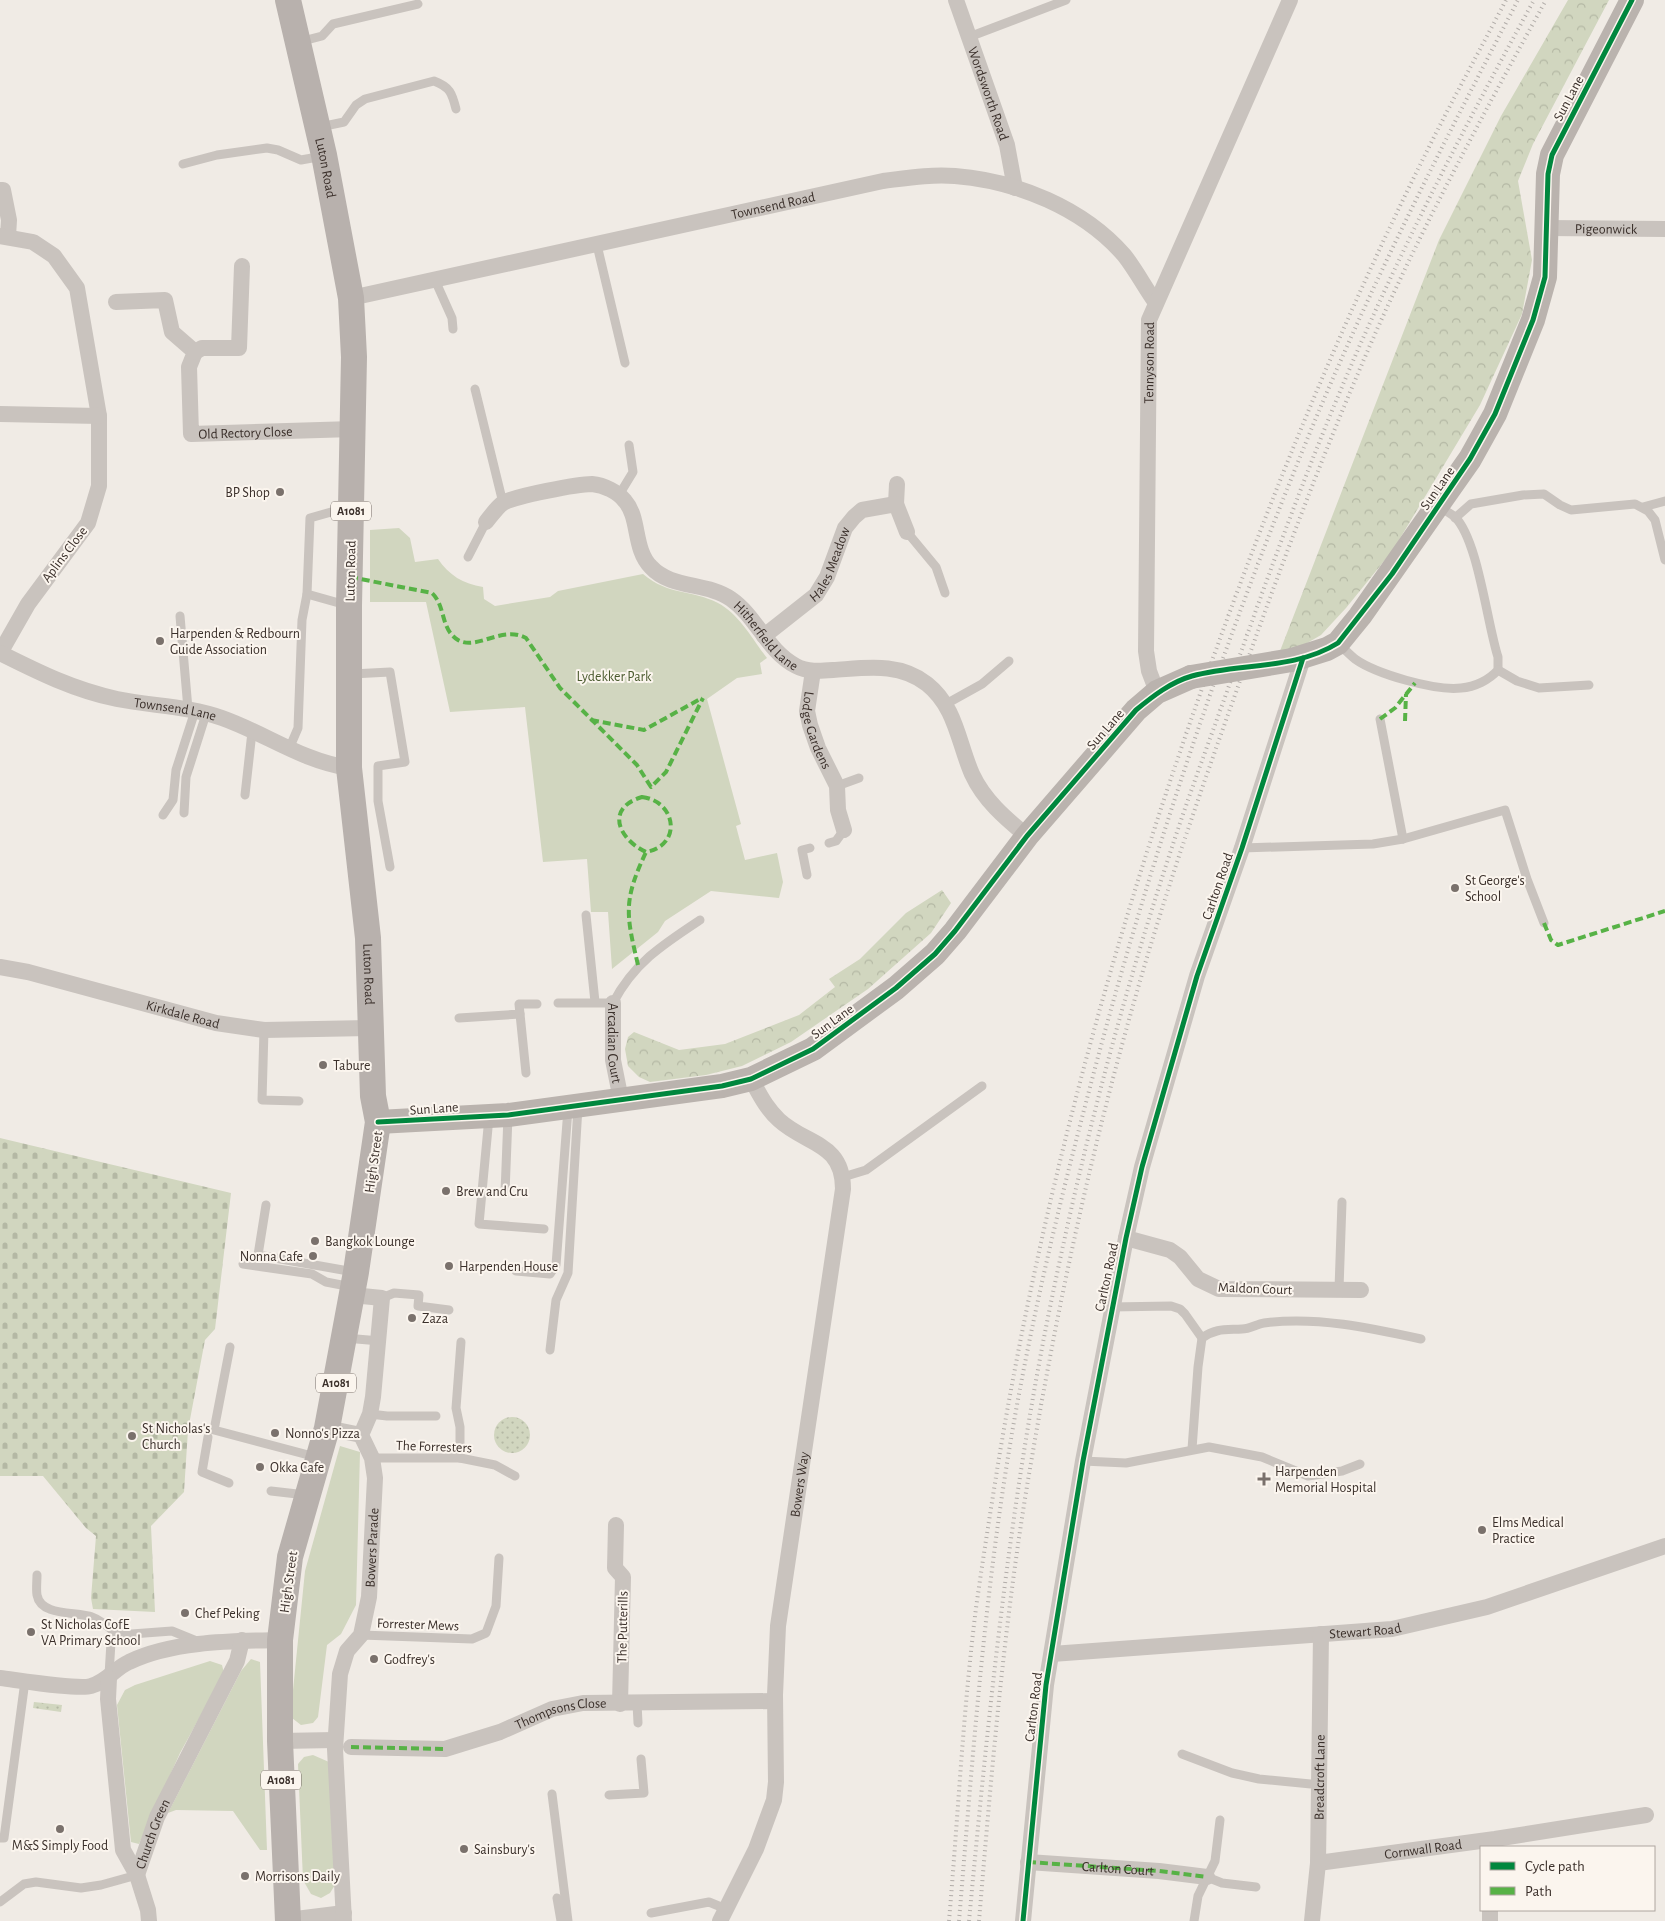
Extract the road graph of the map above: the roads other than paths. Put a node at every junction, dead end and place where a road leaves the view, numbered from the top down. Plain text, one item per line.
1 (288, 0) edge
2 (956, 0) edge
3 (1066, 0) edge
4 (1290, 0) edge
5 (1632, 0) edge
6 (418, 4) dead end
7 (969, 37) junction
8 (297, 43) junction
9 (456, 109) dead end
10 (318, 128) junction
11 (324, 155) junction
12 (183, 164) dead end
13 (1015, 188) junction
14 (0, 190) edge
15 (1546, 228) junction
16 (1665, 229) edge
17 (4, 236) edge
18 (598, 245) junction
19 (242, 266) dead end
20 (435, 280) junction
21 (351, 298) junction
22 (116, 302) dead end
23 (1156, 303) junction
24 (453, 329) dead end
25 (195, 352) junction
26 (625, 363) dead end
27 (474, 389) dead end
28 (0, 414) edge
29 (99, 416) junction
30 (353, 429) junction
31 (629, 445) dead end
32 (897, 484) dead end
33 (619, 495) junction
34 (1665, 501) edge
35 (503, 503) junction
36 (896, 504) junction
37 (352, 506) junction
38 (1643, 507) junction
39 (1446, 512) junction
40 (486, 522) joint
41 (907, 532) joint
42 (468, 557) dead end
43 (1665, 560) edge
44 (307, 594) junction
45 (945, 594) dead end
46 (349, 606) junction
47 (180, 616) dead end
48 (764, 636) junction
49 (1338, 643) junction
50 (0, 653) edge
51 (1298, 659) junction
52 (1009, 661) dead end
53 (1498, 670) junction
54 (813, 671) junction
55 (349, 674) junction
56 (1588, 684) dead end
57 (1157, 692) junction
58 (946, 704) junction
59 (196, 711) junction
60 (1380, 719) dead end
61 (252, 732) junction
62 (289, 749) junction
63 (349, 768) junction
64 (859, 778) dead end
65 (837, 786) junction
66 (245, 795) dead end
67 (184, 813) dead end
68 (163, 815) dead end
69 (844, 830) joint
70 (1027, 836) junction
71 (1403, 839) junction
72 (829, 842) dead end
73 (810, 848) dead end
74 (1242, 848) junction
75 (390, 867) dead end
76 (807, 875) dead end
77 (586, 915) dead end
78 (700, 920) dead end
79 (1544, 923) dead end
80 (0, 967) edge
81 (595, 1002) junction
82 (558, 1003) dead end
83 (613, 1003) junction
84 (537, 1004) dead end
85 (520, 1014) junction
86 (459, 1018) dead end
87 (370, 1028) junction
88 (264, 1030) junction
89 (526, 1073) dead end
90 (751, 1079) junction
91 (982, 1086) dead end
92 (621, 1100) junction
93 (299, 1101) dead end
94 (573, 1108) junction
95 (499, 1116) junction
96 (378, 1122) junction
97 (843, 1176) junction
98 (505, 1193) dead end
99 (1342, 1202) dead end
100 (266, 1205) dead end
101 (544, 1229) dead end
102 (1126, 1238) junction
103 (243, 1264) dead end
104 (516, 1271) dead end
105 (354, 1285) junction
106 (1340, 1290) junction
107 (1361, 1290) dead end
108 (382, 1298) junction
109 (1111, 1307) junction
110 (448, 1310) dead end
111 (344, 1338) junction
112 (1202, 1338) junction
113 (1421, 1339) dead end
114 (380, 1341) junction
115 (461, 1342) dead end
116 (230, 1347) dead end
117 (550, 1350) dead end
118 (370, 1414) junction
119 (436, 1416) dead end
120 (327, 1428) junction
121 (361, 1435) junction
122 (208, 1437) dead end
123 (1192, 1449) junction
124 (318, 1458) junction
125 (372, 1458) junction
126 (460, 1458) junction
127 (1083, 1461) junction
128 (1360, 1464) dead end
129 (515, 1476) dead end
130 (229, 1483) dead end
131 (271, 1491) dead end
132 (306, 1496) junction
133 (616, 1525) dead end
134 (1665, 1546) edge
135 (499, 1558) dead end
136 (37, 1575) dead end
137 (1321, 1634) junction
138 (118, 1635) junction
139 (361, 1635) junction
140 (242, 1640) junction
141 (280, 1640) junction
142 (205, 1644) junction
143 (1052, 1654) junction
144 (0, 1678) edge
145 (109, 1678) junction
146 (25, 1681) junction
147 (775, 1701) junction
148 (637, 1703) junction
149 (620, 1704) junction
150 (638, 1723) dead end
151 (335, 1740) junction
152 (280, 1741) junction
153 (350, 1747) dead end
154 (1182, 1754) dead end
155 (641, 1759) dead end
156 (1320, 1784) junction
157 (552, 1794) dead end
158 (610, 1795) dead end
159 (5, 1800) edge
160 (1646, 1816) dead end
161 (1220, 1820) dead end
162 (0, 1838) edge
163 (1495, 1843) edge
164 (1028, 1862) junction
165 (1318, 1863) junction
166 (137, 1875) junction
167 (1207, 1877) junction
168 (1256, 1887) dead end
169 (557, 1898) dead end
170 (0, 1902) edge
171 (651, 1913) dead end
172 (723, 1915) edge
173 (344, 1917) edge
174 (288, 1920) edge
175 (149, 1921) edge
176 (561, 1921) edge
177 (568, 1921) edge
178 (1023, 1921) edge
179 (1194, 1921) edge
180 (1312, 1921) edge

1 - 8 main road, Luton Road / A1081
2 - 7 street, Wordsworth Road
3 - 7 lane
4 - 23 street, Tennyson Road
5 - 15 street, Sun Lane
6 - 8 lane
7 - 13 street, Wordsworth Road
8 - 10 main road, Luton Road / A1081
9 - 10 lane
10 - 11 main road, Luton Road / A1081
11 - 12 lane
11 - 21 main road, Luton Road / A1081
13 - 18 street, Townsend Road
13 - 23 street, Townsend Road
14 - 17 street, Aplins Close
15 - 16 street, Pigeonwick
15 - 39 street, Sun Lane
17 - 29 street, Aplins Close
18 - 20 street, Townsend Road
18 - 26 lane
19 - 25 street
20 - 21 street, Townsend Road
20 - 24 lane
21 - 30 main road, Luton Road / A1081
22 - 25 street
23 - 57 street, Tennyson Road
25 - 30 street, Old Rectory Close
27 - 35 lane
28 - 29 street
29 - 50 street, Aplins Close
30 - 37 main road, Luton Road / A1081
31 - 33 lane
32 - 36 street
33 - 35 street
33 - 48 street, Hitherfield Lane
34 - 38 lane
35 - 40 street
36 - 41 street
36 - 48 street, Hales Meadow
37 - 44 lane
37 - 46 main road, Luton Road / A1081
38 - 39 lane
38 - 43 lane
39 - 49 street, Sun Lane
39 - 53 lane
40 - 42 lane
41 - 45 lane
44 - 46 lane
44 - 62 lane
46 - 55 main road, Luton Road / A1081
47 - 59 lane
48 - 54 street, Hitherfield Lane
49 - 51 street, Sun Lane
49 - 53 lane
50 - 59 street, Townsend Lane
51 - 57 street, Sun Lane, bridge
51 - 74 street, Carlton Road
52 - 58 lane
53 - 56 lane
54 - 58 street, Hitherfield Lane
54 - 65 street, Lodge Gardens
55 - 63 main road, Luton Road / A1081
55 - 75 lane
57 - 70 street, Sun Lane
58 - 70 street, Hitherfield Lane
59 - 61 street, Townsend Lane
59 - 67 lane
59 - 68 lane
60 - 71 lane
61 - 62 street, Townsend Lane
61 - 66 lane
62 - 63 street, Townsend Lane
63 - 87 main road, Luton Road / A1081
64 - 65 lane, Lodge Gardens
65 - 69 street, Lodge Gardens
69 - 72 lane
70 - 90 street, Sun Lane
71 - 74 lane
71 - 79 lane
73 - 76 lane
74 - 102 street, Carlton Road
77 - 81 lane, Arcadian Court
78 - 83 lane
80 - 88 street, Kirkdale Road
81 - 82 lane, Arcadian Court
81 - 83 lane, Arcadian Court
83 - 92 street, Arcadian Court
84 - 85 lane
85 - 86 lane
85 - 89 lane
87 - 88 street, Kirkdale Road
87 - 96 main road, High Street / A1081
88 - 93 lane
90 - 92 street, Sun Lane
90 - 97 street
91 - 97 lane
92 - 94 street, Sun Lane
94 - 95 street, Sun Lane
94 - 104 lane
94 - 117 lane
95 - 96 street, Sun Lane
95 - 98 lane
95 - 101 lane
96 - 105 main road, High Street / A1081
97 - 147 street, Bowers Way
99 - 106 lane
100 - 105 lane
102 - 106 street, Maldon Court
102 - 109 street, Carlton Road
103 - 105 lane
105 - 108 street
105 - 111 main road, High Street / A1081
106 - 107 street, Maldon Court
108 - 110 lane
108 - 114 street
109 - 112 lane
109 - 127 street, Carlton Road
111 - 114 lane
111 - 120 main road, High Street / A1081
112 - 113 lane
112 - 123 lane
114 - 118 street
115 - 126 lane
116 - 124 lane
118 - 119 lane
118 - 121 street
120 - 121 street
120 - 124 main road, High Street / A1081
121 - 125 street
122 - 130 lane
123 - 127 lane
123 - 128 lane
124 - 132 main road, High Street / A1081
125 - 126 lane, The Forresters
125 - 139 street, Bowers Parade
126 - 129 lane, The Forresters
127 - 143 street, Carlton Road
131 - 132 lane
132 - 141 main road, High Street / A1081
133 - 149 street, The Putterills
134 - 137 street, Stewart Road
135 - 139 lane, Forrester Mews
136 - 138 lane
137 - 143 street, Stewart Road
137 - 156 street, Breadcroft Lane
138 - 142 lane
138 - 145 lane, Church Green
139 - 151 street, High Street
140 - 141 street
140 - 142 street
140 - 166 street, Church Green
141 - 152 main road, High Street / A1081
142 - 145 street
143 - 164 street, Carlton Road
144 - 146 street
145 - 146 street
145 - 166 street, Church Green
146 - 159 lane
147 - 148 street, Thompsons Close
147 - 172 street, Bowers Way
148 - 149 street, Thompsons Close
148 - 150 lane
149 - 153 street, Thompsons Close
151 - 152 street
151 - 173 street, High Street
152 - 174 main road, High Street / A1081
154 - 156 lane
155 - 158 lane
156 - 165 street, Breadcroft Lane
157 - 177 lane
159 - 162 lane
160 - 163 street, Cornwall Road
161 - 167 lane
163 - 165 street, Cornwall Road
164 - 167 street, Carlton Court
164 - 178 street, Carlton Road
165 - 180 street, Breadcroft Lane
166 - 170 lane
166 - 175 street
167 - 168 lane
167 - 179 lane
169 - 176 lane
171 - 172 lane
173 - 174 street, High Street

